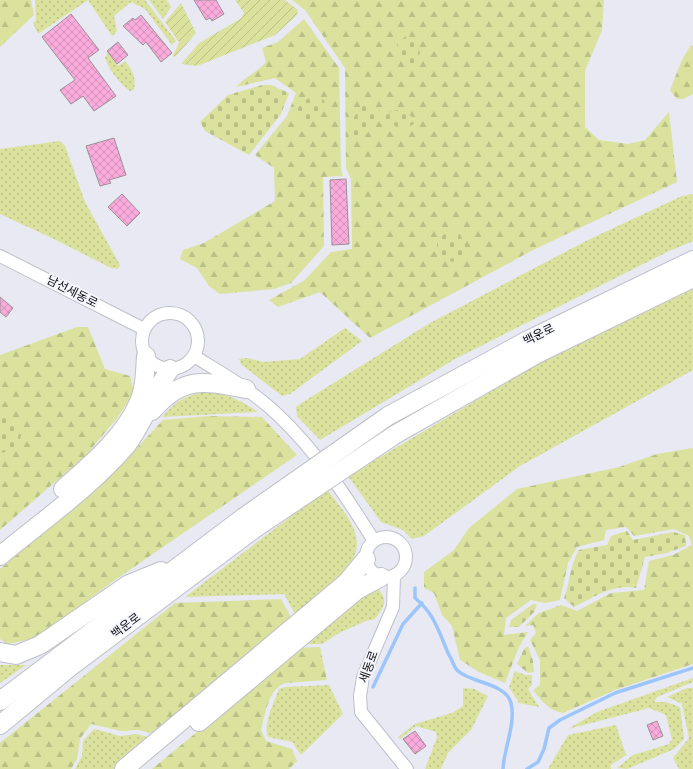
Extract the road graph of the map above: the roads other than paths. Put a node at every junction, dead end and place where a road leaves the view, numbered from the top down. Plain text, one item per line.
1 (0, 256) edge
2 (693, 260) edge
3 (693, 278) edge
4 (144, 328) junction
5 (146, 356) junction
6 (194, 356) junction
7 (170, 369) junction
8 (246, 389) junction
9 (137, 429) junction
10 (249, 523) junction
11 (374, 541) junction
12 (0, 542) edge
13 (0, 556) edge
14 (366, 559) junction
15 (185, 561) junction
16 (387, 576) junction
17 (169, 593) junction
18 (0, 652) edge
19 (0, 702) edge
20 (0, 725) edge
21 (0, 736) edge
22 (124, 769) edge
23 (144, 769) edge
24 (407, 769) edge

1 - 4 street, 남선세동로
2 - 10 highway, 백운로, bridge
3 - 10 highway, 백운로, bridge
4 - 5 street
4 - 6 street
5 - 7 street
5 - 12 highway
6 - 7 street
6 - 8 street
7 - 9 highway
8 - 9 highway
8 - 11 street
9 - 13 highway
10 - 15 highway, 백운로
10 - 17 highway, 백운로
11 - 14 street
11 - 16 street
14 - 16 street
14 - 22 highway
15 - 18 highway
15 - 19 highway, 백운로
16 - 23 highway
16 - 24 street, 세동로
17 - 20 highway, 백운로
17 - 21 highway

